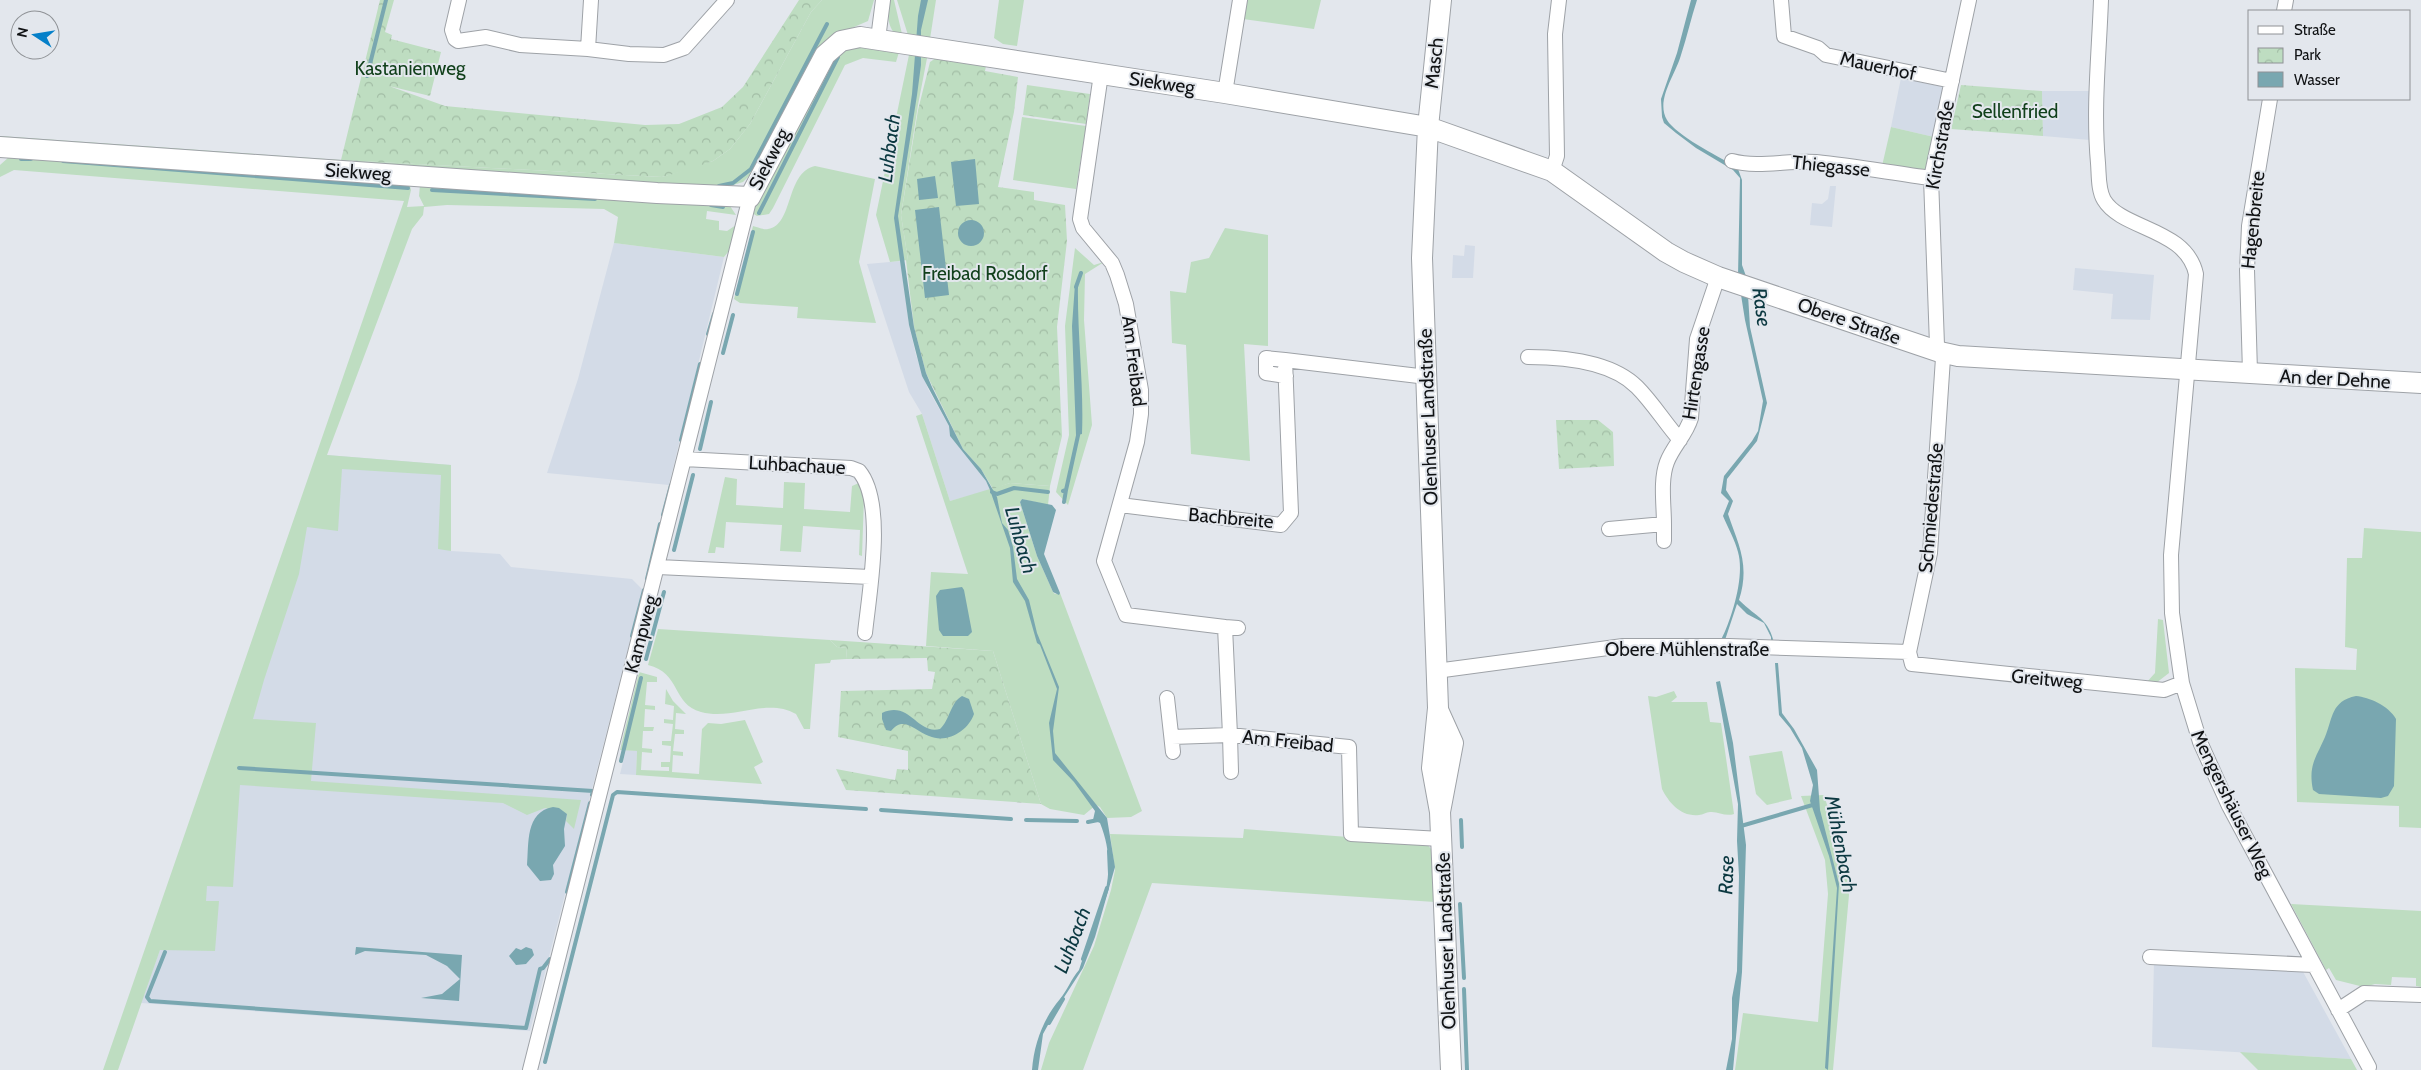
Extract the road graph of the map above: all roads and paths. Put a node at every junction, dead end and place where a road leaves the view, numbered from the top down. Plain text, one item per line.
1 (460, 0) edge
2 (591, 0) edge
3 (727, 0) edge
4 (883, 0) edge
5 (1240, 0) edge
6 (1441, 0) edge
7 (1559, 0) edge
8 (1781, 0) edge
9 (1969, 0) edge
10 (2102, 0) edge
11 (878, 39) junction
12 (588, 49) junction
13 (1101, 74) junction
14 (1952, 81) junction
15 (1225, 92) junction
16 (2270, 100) edge
17 (1428, 127) junction
18 (0, 147) edge
19 (1732, 161) dead end
20 (1552, 170) junction
21 (1931, 178) junction
22 (750, 197) junction
23 (1718, 277) junction
24 (1940, 352) junction
25 (1528, 357) dead end
26 (1285, 360) junction
27 (2187, 370) junction
28 (2250, 372) junction
29 (1286, 376) junction
30 (1427, 378) junction
31 (2421, 383) edge
32 (1680, 440) junction
33 (684, 459) junction
34 (1120, 506) junction
35 (1664, 524) junction
36 (1609, 529) dead end
37 (1664, 541) dead end
38 (658, 567) junction
39 (870, 577) junction
40 (865, 633) dead end
41 (1910, 658) junction
42 (1436, 671) junction
43 (2182, 683) junction
44 (1167, 698) dead end
45 (1230, 735) junction
46 (1172, 737) junction
47 (1174, 752) dead end
48 (1231, 772) dead end
49 (1442, 839) junction
50 (2150, 957) dead end
51 (2314, 965) junction
52 (2421, 994) edge
53 (2338, 1010) junction
54 (2369, 1067) dead end
55 (530, 1070) edge
56 (1451, 1070) edge

1 - 12 street
2 - 12 street
3 - 12 street
4 - 11 street
5 - 15 street
6 - 17 street, Masch
7 - 20 street
8 - 14 street, Mauerhof
9 - 14 street, Kirchstraße
10 - 27 street
11 - 13 street, Siekweg
11 - 22 street, Siekweg
13 - 15 street, Siekweg
13 - 34 street, Am Freibad
14 - 21 street, Kirchstraße
15 - 17 street, Siekweg
16 - 28 street, Hagenbreite
17 - 20 street, Obere Straße
17 - 30 street, Olenhuser Landstraße
18 - 22 street, Siekweg
19 - 21 street, Thiegasse
20 - 23 street, Obere Straße
21 - 24 street, Kirchstraße
22 - 33 street, Kampweg
23 - 24 street, Obere Straße
23 - 32 street, Hirtengasse
24 - 27 street, Obere Straße
24 - 41 street, Schmiedestraße
25 - 32 street, Hirtengasse
26 - 29 street, Bachbreite
26 - 29 street
26 - 30 street
27 - 28 street, Obere Straße
27 - 43 street, Mengershäuser Weg
28 - 31 street, An der Dehne
29 - 34 street, Bachbreite
30 - 42 street, Olenhuser Landstraße
32 - 35 street, Hirtengasse
33 - 38 street, Kampweg
33 - 39 street, Luhbachaue
34 - 45 street, Am Freibad
35 - 36 street
35 - 37 street, Hirtengasse
38 - 39 street
38 - 55 street, Kampweg
39 - 40 street, Luhbachaue
41 - 42 street, Obere Mühlenstraße
41 - 43 street, Greitweg
42 - 49 street, Olenhuser Landstraße
43 - 51 street, Mengershäuser Weg
44 - 46 street
45 - 46 street, Am Freibad
45 - 48 street, Am Freibad
45 - 49 street, Am Freibad
46 - 47 street
49 - 56 street, Olenhuser Landstraße
50 - 51 street
51 - 53 street, Mengershäuser Weg
52 - 53 street
53 - 54 street, Mengershäuser Weg

